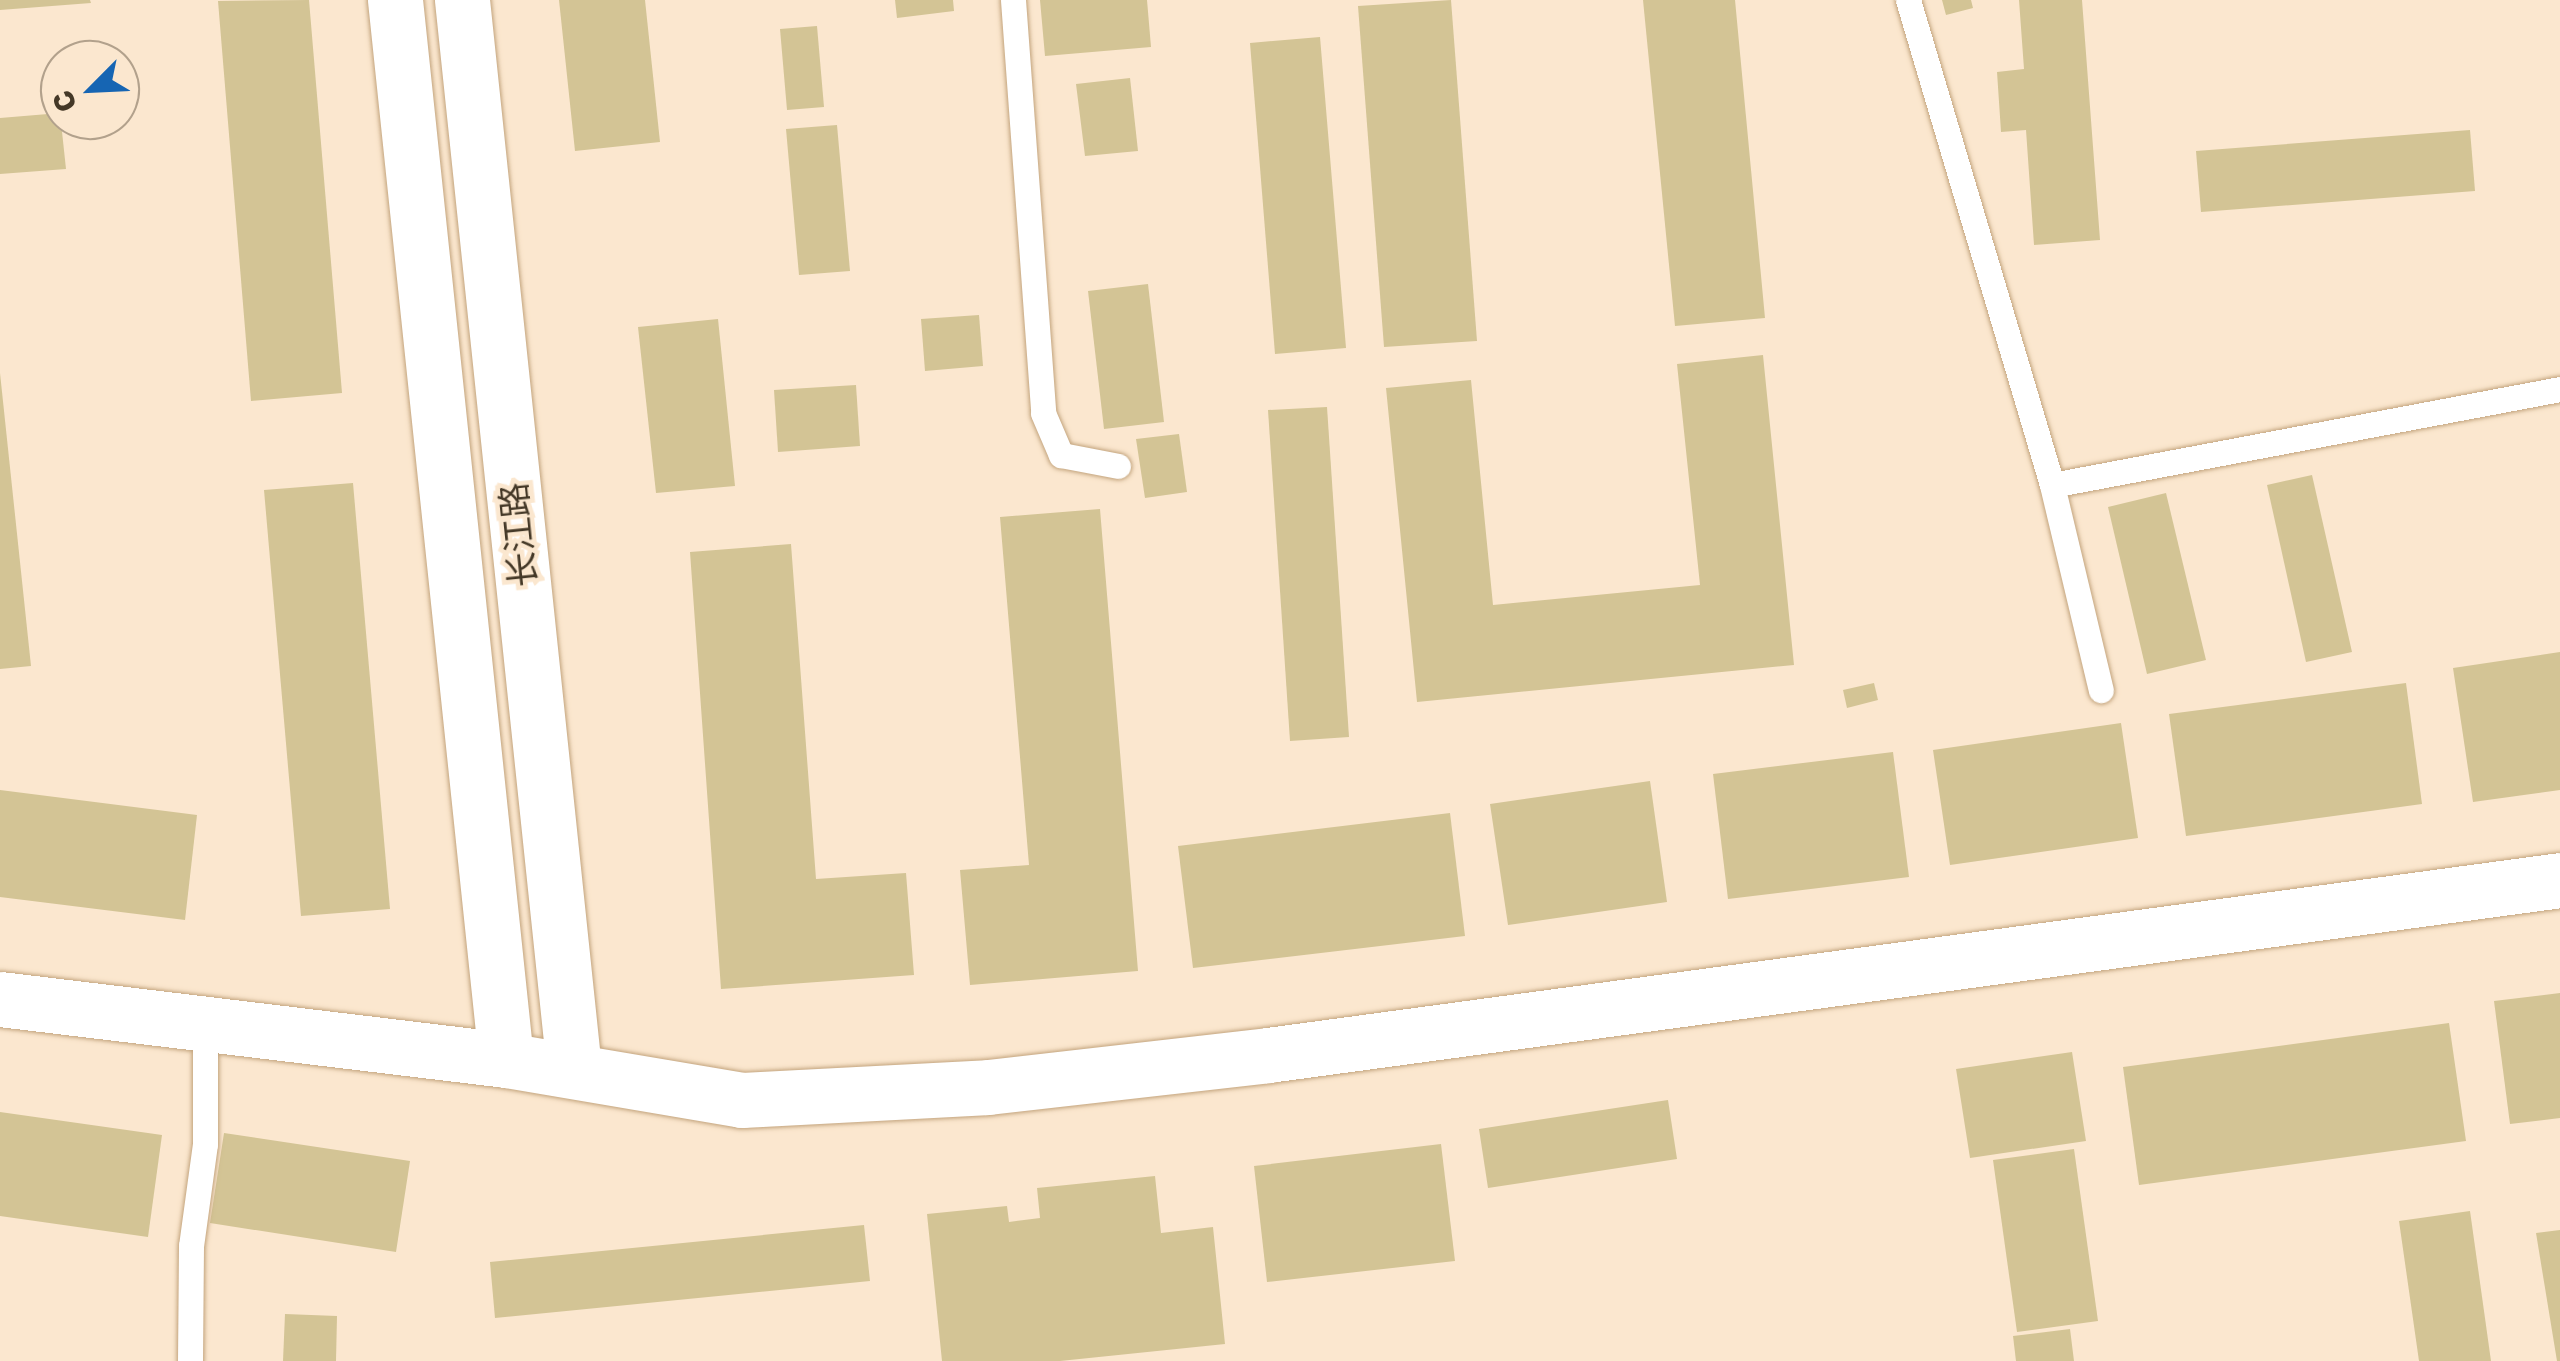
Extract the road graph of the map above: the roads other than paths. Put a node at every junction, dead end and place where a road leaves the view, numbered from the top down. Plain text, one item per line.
1 (395, 0) edge
2 (462, 0) edge
3 (1013, 0) edge
4 (1908, 0) edge
5 (2560, 389) edge
6 (1118, 466) dead end
7 (2052, 485) junction
8 (2101, 690) dead end
9 (2560, 880) edge
10 (0, 999) edge
11 (204, 1026) junction
12 (506, 1060) junction
13 (574, 1069) junction
14 (190, 1361) edge

1 - 12 street, 长江路
2 - 13 street, 长江路
3 - 6 lane
4 - 7 lane
5 - 7 lane
7 - 8 lane
9 - 13 street
10 - 11 street
11 - 12 street
11 - 14 lane
12 - 13 street

